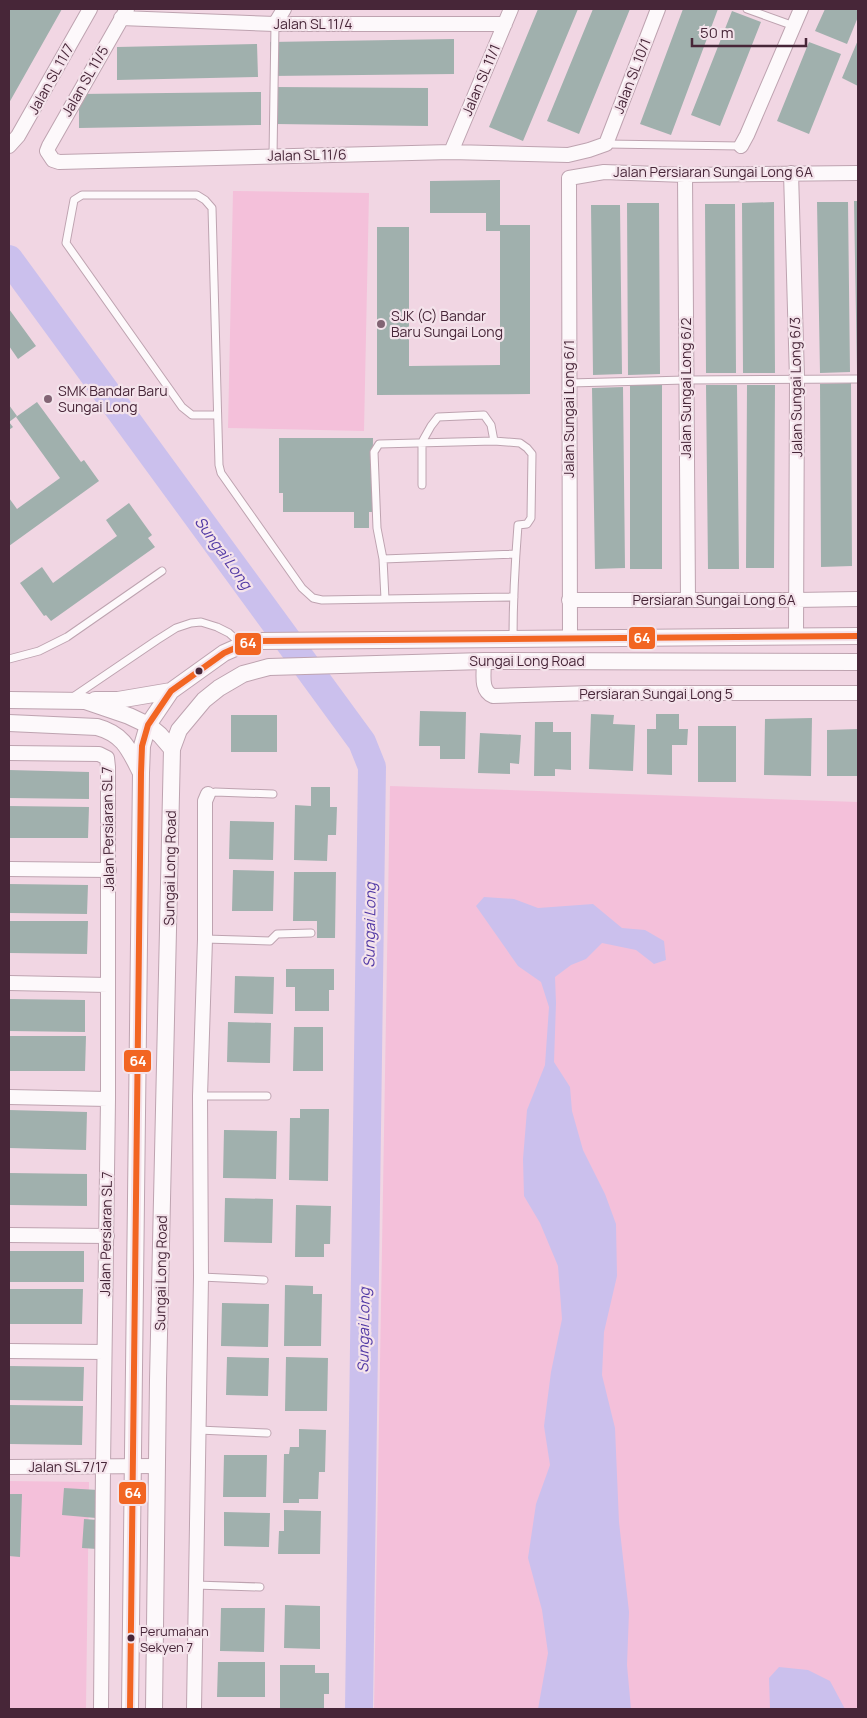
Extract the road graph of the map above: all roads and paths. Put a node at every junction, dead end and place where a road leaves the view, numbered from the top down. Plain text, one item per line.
1 (90, 9) edge
2 (284, 9) edge
3 (512, 9) edge
4 (658, 9) edge
5 (747, 9) edge
6 (801, 9) edge
7 (124, 14) edge
8 (275, 24) junction
9 (505, 24) junction
10 (794, 26) junction
11 (606, 144) junction
12 (9, 146) edge
13 (741, 146) joint
14 (452, 152) junction
15 (49, 154) joint
16 (273, 156) junction
17 (858, 172) edge
18 (791, 173) junction
19 (685, 175) junction
20 (568, 178) joint
21 (797, 378) junction
22 (858, 379) edge
23 (686, 380) junction
24 (569, 383) junction
25 (216, 416) junction
26 (494, 441) junction
27 (422, 442) junction
28 (422, 485) dead end
29 (516, 554) junction
30 (383, 559) junction
31 (162, 571) dead end
32 (514, 597) junction
33 (385, 599) junction
34 (858, 599) edge
35 (569, 600) junction
36 (688, 600) junction
37 (796, 600) junction
38 (858, 636) edge
39 (796, 637) junction
40 (570, 638) junction
41 (512, 639) junction
42 (242, 645) junction
43 (9, 659) edge
44 (484, 661) junction
45 (858, 662) edge
46 (171, 691) junction
47 (858, 693) edge
48 (9, 700) edge
49 (67, 700) junction
50 (85, 701) junction
51 (9, 723) edge
52 (148, 725) junction
53 (172, 749) junction
54 (9, 753) edge
55 (141, 773) junction
56 (208, 794) joint
57 (273, 794) dead end
58 (9, 869) edge
59 (108, 870) junction
60 (311, 932) dead end
61 (205, 939) junction
62 (9, 983) edge
63 (108, 984) junction
64 (200, 1096) junction
65 (268, 1096) dead end
66 (9, 1097) edge
67 (108, 1099) junction
68 (9, 1235) edge
69 (107, 1236) junction
70 (200, 1277) junction
71 (264, 1280) dead end
72 (9, 1351) edge
73 (104, 1352) junction
74 (198, 1430) junction
75 (267, 1433) dead end
76 (133, 1466) junction
77 (157, 1466) junction
78 (9, 1467) edge
79 (103, 1467) junction
80 (195, 1585) junction
81 (260, 1587) dead end
82 (101, 1709) edge
83 (130, 1709) edge
84 (154, 1709) edge
85 (194, 1709) edge

1 - 12 street, Jalan SL 11/7
2 - 8 street
3 - 9 street, Jalan SL 11/1
4 - 11 street, Jalan SL 10/1
5 - 10 lane
6 - 10 street
7 - 8 street, Jalan SL 11/4
7 - 15 street, Jalan SL 11/5
8 - 9 street, Jalan SL 11/4
8 - 16 lane
9 - 14 street, Jalan SL 11/1
10 - 13 street
11 - 13 lane
11 - 14 street, Jalan SL 11/6
14 - 16 street, Jalan SL 11/6
15 - 16 street, Jalan SL 11/6
17 - 18 street, Jalan Persiaran Sungai Long 6A
18 - 19 street, Jalan Persiaran Sungai Long 6A
18 - 21 street, Jalan Sungai Long 6/3
19 - 20 street, Jalan Persiaran Sungai Long 6A
19 - 23 street, Jalan Sungai Long 6/2
20 - 24 street, Jalan Sungai Long 6/1
21 - 22 lane
21 - 23 lane
21 - 37 street, Jalan Sungai Long 6/3
23 - 24 lane
23 - 36 street, Jalan Sungai Long 6/2
24 - 35 street, Jalan Sungai Long 6/1
25 - 25 lane
25 - 33 lane
26 - 27 lane
26 - 27 lane
26 - 29 lane
27 - 28 lane
27 - 30 lane
29 - 30 lane
29 - 32 lane
30 - 33 lane
31 - 43 lane
32 - 33 lane
32 - 41 lane
34 - 37 street, Persiaran Sungai Long 6A
35 - 36 street, Persiaran Sungai Long 6A
35 - 40 street, Jalan Sungai Long 6/1
36 - 37 street, Persiaran Sungai Long 6A
37 - 39 street, Jalan Sungai Long 6/3
38 - 39 street, Sungai Long Road
39 - 40 street, Sungai Long Road
40 - 41 street, Sungai Long Road
41 - 42 street, Sungai Long Road
42 - 46 street, Sungai Long Road
42 - 49 lane
44 - 45 street, Sungai Long Road
44 - 47 street, Persiaran Sungai Long 5
44 - 53 street, Sungai Long Road
46 - 50 street
46 - 52 street, Sungai Long Road
48 - 49 street
49 - 50 street
50 - 52 street
51 - 55 street
52 - 53 street
52 - 55 street, Sungai Long Road
53 - 77 street, Sungai Long Road
54 - 59 street, Jalan Persiaran SL 7
55 - 76 street, Sungai Long Road
56 - 57 lane
56 - 61 street
58 - 59 street
59 - 63 street, Jalan Persiaran SL 7
60 - 61 lane
61 - 64 street
62 - 63 street
63 - 67 street, Jalan Persiaran SL 7
64 - 65 lane
64 - 70 street
66 - 67 street
67 - 69 street, Jalan Persiaran SL 7
68 - 69 street
69 - 73 street, Jalan Persiaran SL 7
70 - 71 lane
70 - 74 street
72 - 73 street
73 - 79 street, Jalan Persiaran SL 7
74 - 75 lane
74 - 80 street
76 - 77 street, Jalan SL 7/17
76 - 79 street, Jalan SL 7/17
76 - 83 street, Sungai Long Road
77 - 84 street, Sungai Long Road
78 - 79 street, Jalan SL 7/17
79 - 82 street, Jalan Persiaran SL 7
80 - 81 lane
80 - 85 street

